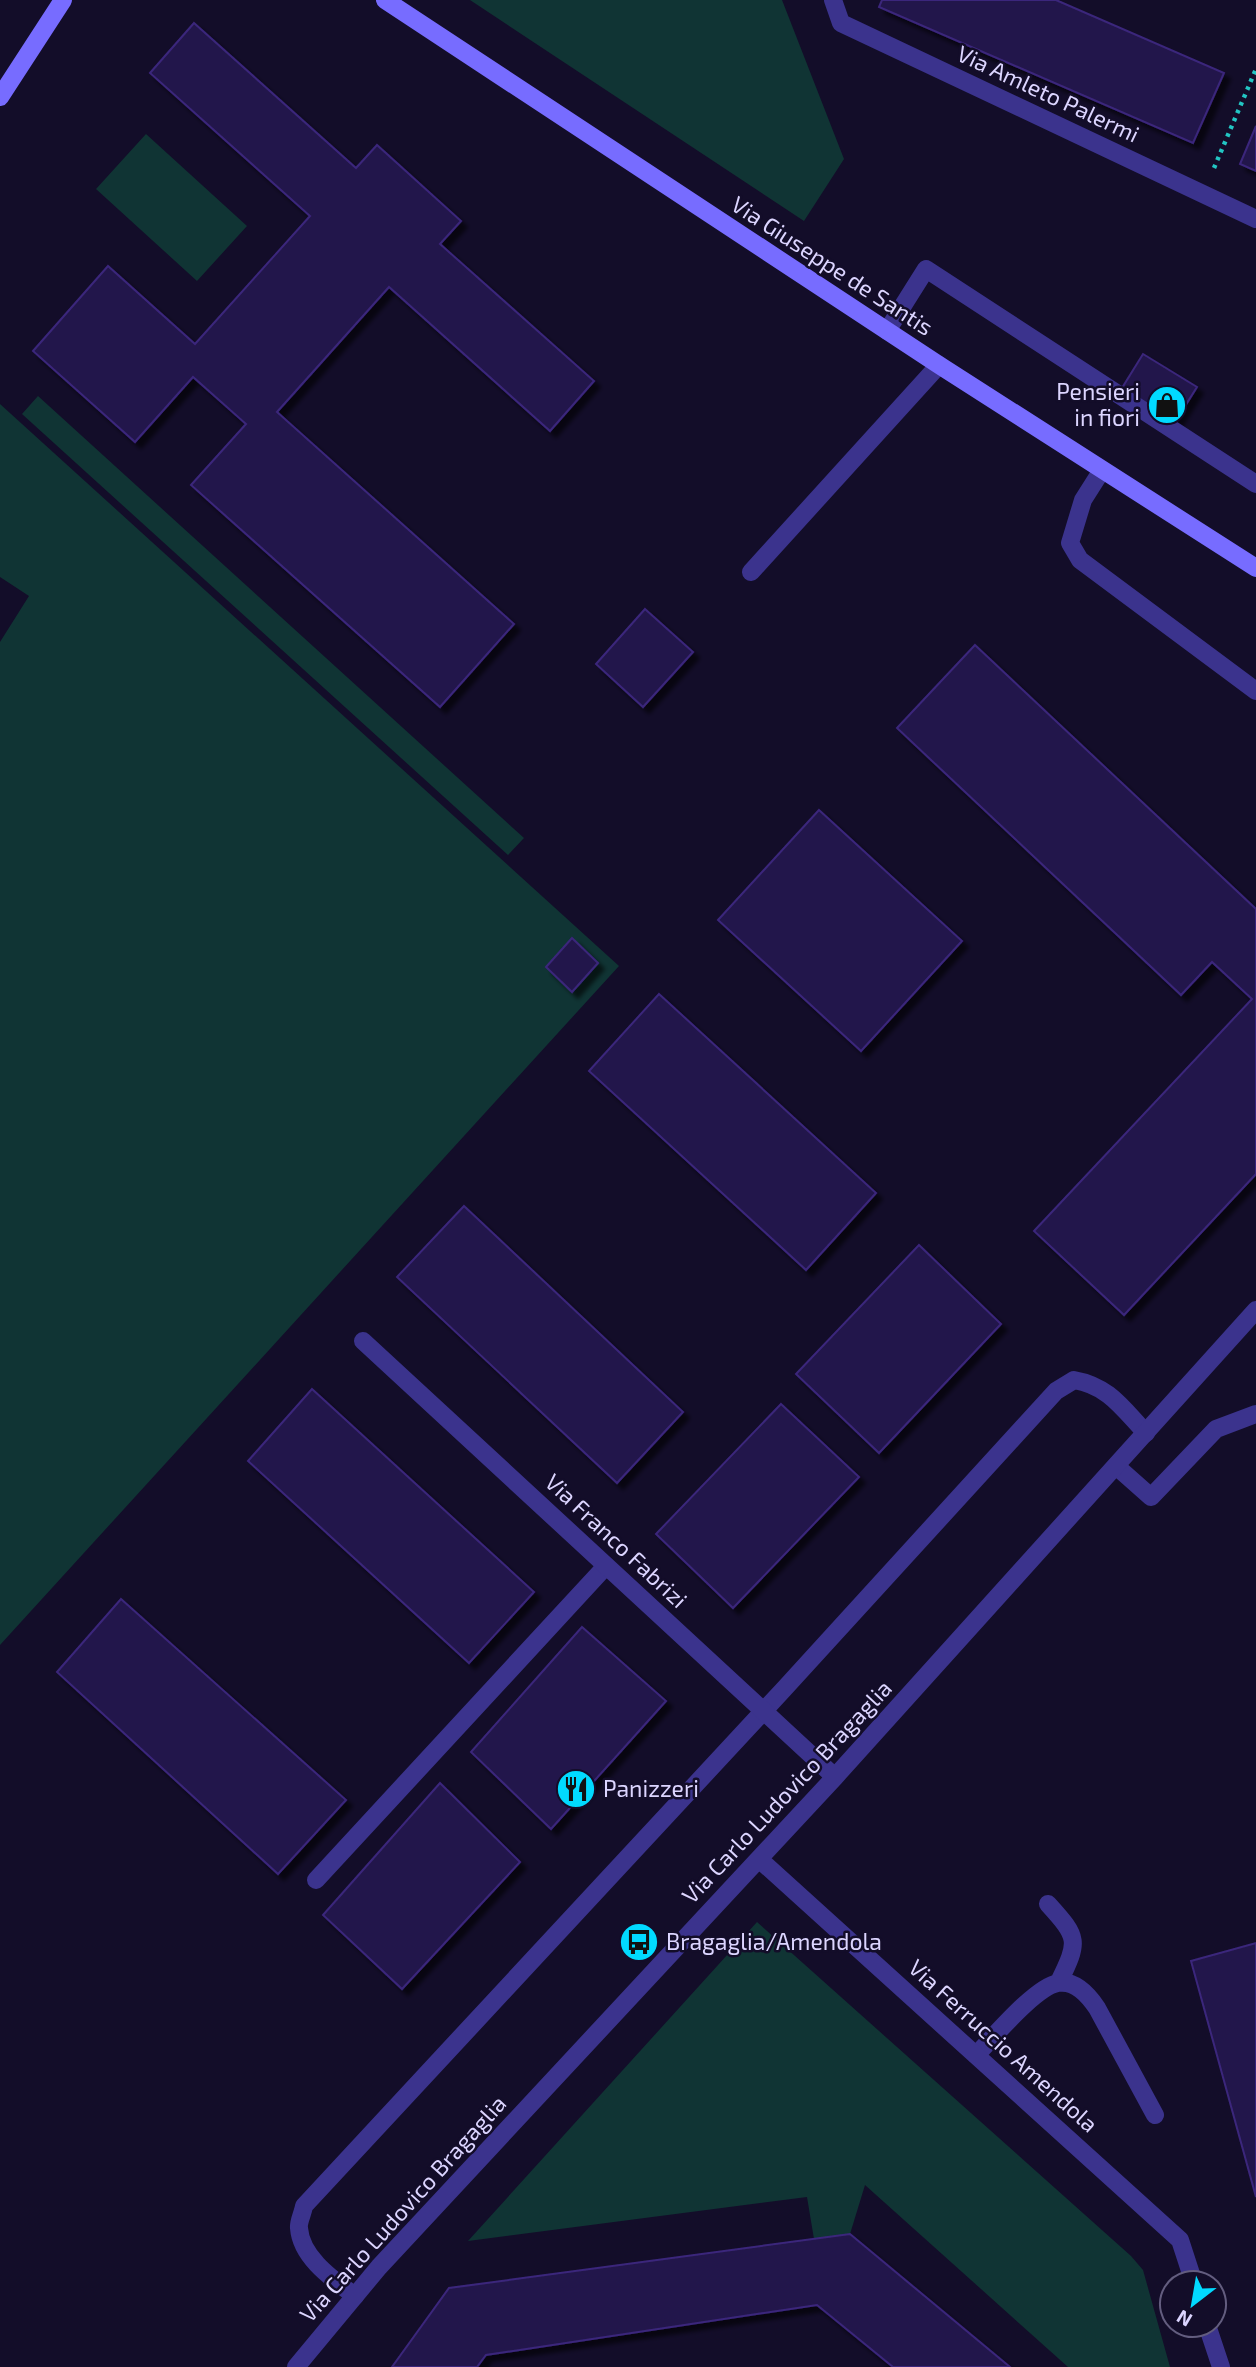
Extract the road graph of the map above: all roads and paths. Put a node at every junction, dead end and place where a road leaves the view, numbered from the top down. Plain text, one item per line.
1 (63, 0) edge
2 (385, 0) edge
3 (833, 0) edge
4 (1256, 69) edge
5 (0, 97) edge
6 (1202, 194) junction
7 (1256, 219) edge
8 (887, 331) junction
9 (939, 365) junction
10 (1102, 470) junction
11 (1256, 484) edge
12 (1256, 568) edge
13 (751, 572) dead end
14 (1256, 691) edge
15 (1256, 1310) edge
16 (363, 1341) dead end
17 (1256, 1414) edge
18 (1146, 1433) junction
19 (1116, 1466) junction
20 (606, 1566) junction
21 (764, 1711) junction
22 (835, 1777) junction
23 (760, 1859) junction
24 (316, 1880) dead end
25 (1048, 1904) dead end
26 (1059, 1982) junction
27 (976, 2055) junction
28 (1155, 2115) dead end
29 (1189, 2269) edge
30 (355, 2296) junction
31 (1212, 2339) edge
32 (296, 2367) edge
33 (1221, 2367) edge

1 - 5 main road
2 - 8 main road, Via Giuseppe de Santis
3 - 6 street, Via Amleto Palermi
4 - 6 path
6 - 7 street, Via Amleto Palermi
8 - 9 main road, Via Giuseppe de Santis
8 - 11 street
9 - 10 main road, Via Giuseppe de Santis
9 - 13 street
10 - 12 main road, Via Giuseppe de Santis
10 - 14 street
15 - 18 street, Via Carlo Ludovico Bragaglia
16 - 20 street, Via Franco Fabrizi
17 - 19 street
18 - 19 street, Via Carlo Ludovico Bragaglia
18 - 21 street
19 - 22 street, Via Carlo Ludovico Bragaglia
20 - 21 street, Via Franco Fabrizi
20 - 24 street
21 - 22 street, Via Franco Fabrizi
21 - 30 street
22 - 23 street, Via Carlo Ludovico Bragaglia
23 - 27 street, Via Ferruccio Amendola
23 - 30 street, Via Carlo Ludovico Bragaglia
25 - 26 street
26 - 27 street
26 - 28 street
27 - 29 street, Via Ferruccio Amendola
30 - 32 street, Via Carlo Ludovico Bragaglia
31 - 33 street

